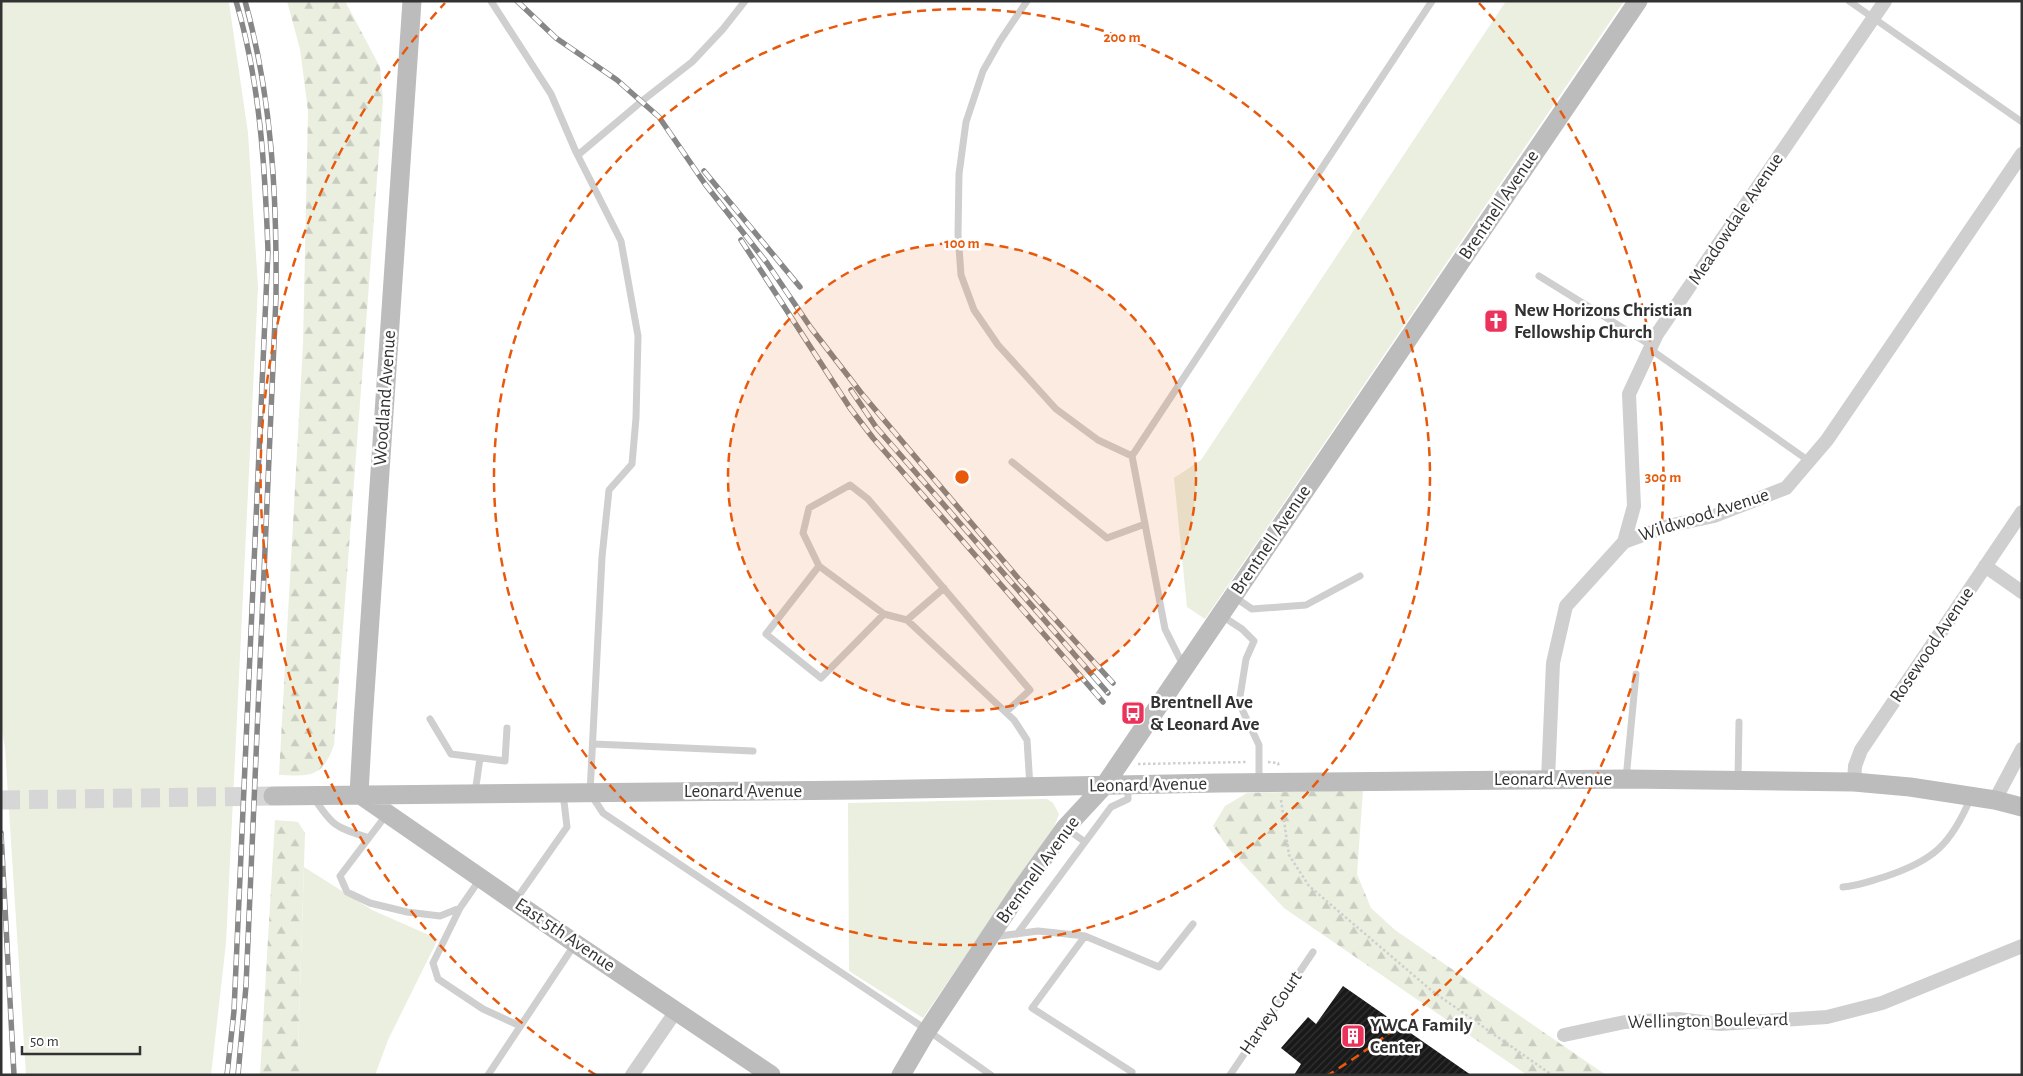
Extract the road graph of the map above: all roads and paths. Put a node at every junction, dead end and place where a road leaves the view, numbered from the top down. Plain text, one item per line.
1 (412, 1) edge
2 (491, 1) edge
3 (745, 1) edge
4 (1027, 1) edge
5 (1432, 1) edge
6 (1638, 1) edge
7 (1849, 1) edge
8 (1885, 1) edge
9 (1874, 18) junction
10 (2022, 122) edge
11 (2022, 154) edge
12 (578, 155) junction
13 (1539, 276) dead end
14 (1651, 347) junction
15 (1132, 456) junction
16 (1809, 461) junction
17 (1012, 462) dead end
18 (2022, 512) edge
19 (1145, 524) junction
20 (1624, 542) junction
21 (820, 566) junction
22 (1984, 566) junction
23 (1360, 576) dead end
24 (944, 588) junction
25 (2022, 592) edge
26 (1233, 596) junction
27 (884, 614) junction
28 (1220, 614) junction
29 (907, 620) junction
30 (1185, 667) junction
31 (1636, 674) dead end
32 (1006, 712) junction
33 (430, 720) dead end
34 (1738, 722) dead end
35 (508, 728) dead end
36 (594, 744) junction
37 (2022, 749) edge
38 (753, 751) dead end
39 (480, 758) junction
40 (1259, 761) junction
41 (1118, 766) junction
42 (1548, 779) junction
43 (1626, 779) junction
44 (1738, 780) junction
45 (1279, 782) junction
46 (1854, 782) junction
47 (1259, 783) junction
48 (1128, 785) junction
49 (1104, 786) junction
50 (1030, 787) junction
51 (563, 793) junction
52 (590, 793) junction
53 (360, 794) junction
54 (475, 794) junction
55 (313, 795) junction
56 (272, 796) tunnel mouth
57 (1971, 797) junction
58 (1995, 800) junction
59 (2022, 808) edge
60 (387, 813) junction
61 (1065, 828) junction
62 (369, 838) junction
63 (1085, 842) junction
64 (481, 878) junction
65 (1843, 887) dead end
66 (515, 902) junction
67 (460, 908) junction
68 (1193, 924) dead end
69 (1017, 934) junction
70 (1085, 936) junction
71 (989, 937) junction
72 (576, 944) junction
73 (2022, 946) edge
74 (1313, 952) dead end
75 (676, 1010) junction
76 (520, 1026) junction
77 (927, 1030) junction
78 (1564, 1035) dead end
79 (1132, 1072) dead end
80 (488, 1075) edge
81 (632, 1075) edge
82 (771, 1075) edge
83 (901, 1075) edge
84 (991, 1075) edge
85 (1230, 1075) edge
86 (1552, 1075) edge

1 - 53 street, Woodland Avenue
2 - 12 lane
3 - 12 lane
4 - 15 lane
5 - 15 lane
6 - 26 street, Brentnell Avenue
7 - 9 lane
8 - 9 street, Meadowdale Avenue
9 - 10 lane
9 - 14 street, Meadowdale Avenue
11 - 16 street, Wildwood Avenue
12 - 36 lane
13 - 14 lane
14 - 16 lane
14 - 20 street, Meadowdale Avenue
15 - 19 lane
16 - 20 street, Wildwood Avenue
17 - 19 lane
18 - 22 street, Rosewood Avenue
19 - 30 lane
20 - 42 street, Wildwood Avenue
21 - 24 lane
21 - 27 lane
21 - 27 lane
22 - 25 street
22 - 46 street, Rosewood Avenue
23 - 26 lane
24 - 29 lane
24 - 32 lane
26 - 28 street, Brentnell Avenue
27 - 29 lane
28 - 30 street, Brentnell Avenue
28 - 40 lane
29 - 32 lane
30 - 41 street, Brentnell Avenue
31 - 43 lane
32 - 50 lane
33 - 39 lane
34 - 44 lane
35 - 39 lane
36 - 38 lane
36 - 52 lane
37 - 58 street
39 - 54 lane
40 - 41 path
40 - 45 path
40 - 47 lane
41 - 49 street, Brentnell Avenue
42 - 43 street, Leonard Avenue
42 - 45 street, Leonard Avenue
43 - 44 street, Leonard Avenue
44 - 46 street, Leonard Avenue
45 - 47 street, Leonard Avenue
45 - 86 path
46 - 57 street, Leonard Avenue
47 - 48 street, Leonard Avenue
48 - 49 street, Leonard Avenue
48 - 63 lane
49 - 50 street, Leonard Avenue
49 - 61 street, Brentnell Avenue
50 - 52 street, Leonard Avenue
51 - 52 street, Leonard Avenue
51 - 54 street, Leonard Avenue
51 - 66 lane
52 - 77 lane
53 - 54 street, Leonard Avenue
53 - 55 street, Leonard Avenue
53 - 60 street, East 5th Avenue
55 - 56 street, Leonard Avenue
55 - 62 lane
57 - 58 street, Leonard Avenue
57 - 65 lane
58 - 59 street, Leonard Avenue
60 - 62 lane
60 - 64 street, East 5th Avenue
61 - 63 lane
61 - 71 street, Brentnell Avenue
62 - 67 lane
63 - 69 lane
64 - 66 street, East 5th Avenue
64 - 67 lane
66 - 72 street, East 5th Avenue
67 - 76 lane
68 - 70 lane
69 - 70 lane
69 - 71 lane
70 - 79 lane
71 - 77 street, Brentnell Avenue
72 - 75 street, East 5th Avenue
72 - 76 lane
73 - 78 street, Wellington Boulevard
74 - 85 lane, Harvey Court
75 - 81 street
75 - 82 street, East 5th Avenue
76 - 80 lane
77 - 83 street, Brentnell Avenue
77 - 84 lane

